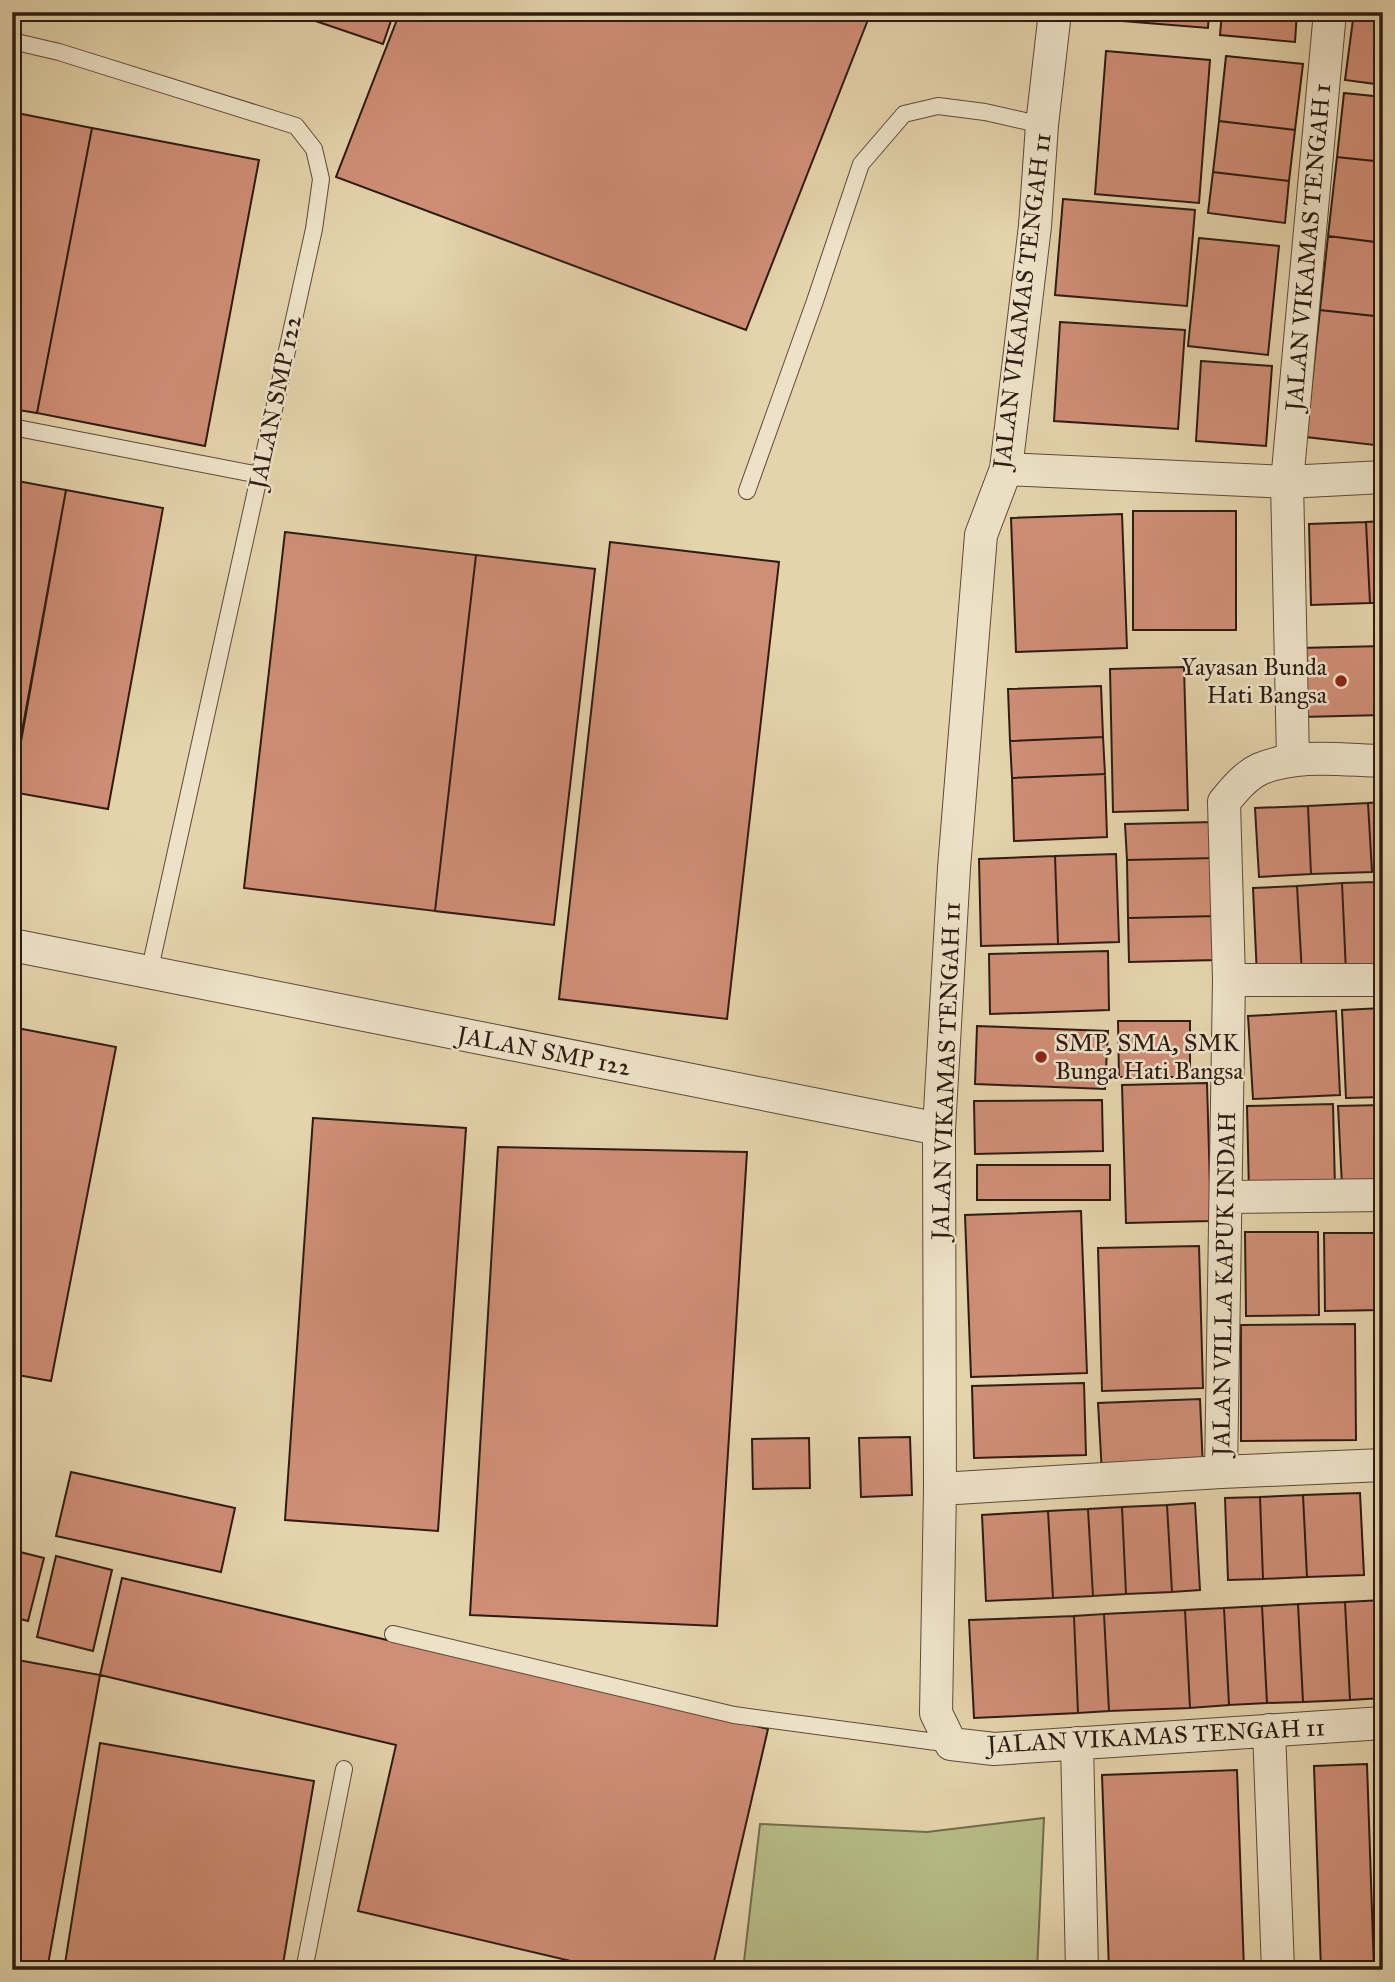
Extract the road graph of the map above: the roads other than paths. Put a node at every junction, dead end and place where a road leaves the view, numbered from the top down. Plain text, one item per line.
1 (1055, 12) edge
2 (1330, 12) edge
3 (12, 41) edge
4 (1042, 125) junction
5 (12, 427) edge
6 (1006, 469) junction
7 (259, 475) junction
8 (1383, 477) edge
9 (1287, 482) junction
10 (747, 491) dead end
11 (1293, 758) junction
12 (1383, 761) edge
13 (12, 944) edge
14 (149, 973) junction
15 (1383, 980) edge
16 (1229, 981) junction
17 (939, 1129) junction
18 (1383, 1195) edge
19 (1227, 1197) junction
20 (1383, 1465) edge
21 (1221, 1472) junction
22 (940, 1489) junction
23 (393, 1634) dead end
24 (1383, 1723) edge
25 (1269, 1730) junction
26 (1077, 1743) junction
27 (951, 1744) junction
28 (344, 1769) dead end
29 (304, 1970) edge
30 (1082, 1970) edge
31 (1278, 1970) edge

1 - 4 street, JALAN VIKAMAS TENGAH 11
2 - 9 street, JALAN VIKAMAS TENGAH 1
3 - 7 lane, JALAN SMP 122
4 - 6 street, JALAN VIKAMAS TENGAH 11
4 - 10 lane
5 - 7 lane
6 - 9 street
6 - 17 street, JALAN VIKAMAS TENGAH 11
7 - 14 lane, JALAN SMP 122
8 - 9 street
9 - 11 street, JALAN VIKAMAS TENGAH 1
11 - 12 street
11 - 16 street, JALAN VILLA KAPUK INDAH
13 - 14 street, JALAN SMP 122
14 - 17 street, JALAN SMP 122
15 - 16 street
16 - 19 street, JALAN VILLA KAPUK INDAH
17 - 22 street, JALAN VIKAMAS TENGAH 11
18 - 19 street
19 - 21 street, JALAN VILLA KAPUK INDAH
20 - 21 street
21 - 22 street
22 - 27 street, JALAN VIKAMAS TENGAH 11
23 - 27 lane
24 - 25 street, JALAN VIKAMAS TENGAH 11
25 - 26 street, JALAN VIKAMAS TENGAH 11
25 - 31 street
26 - 27 street, JALAN VIKAMAS TENGAH 11
26 - 30 street
28 - 29 lane

